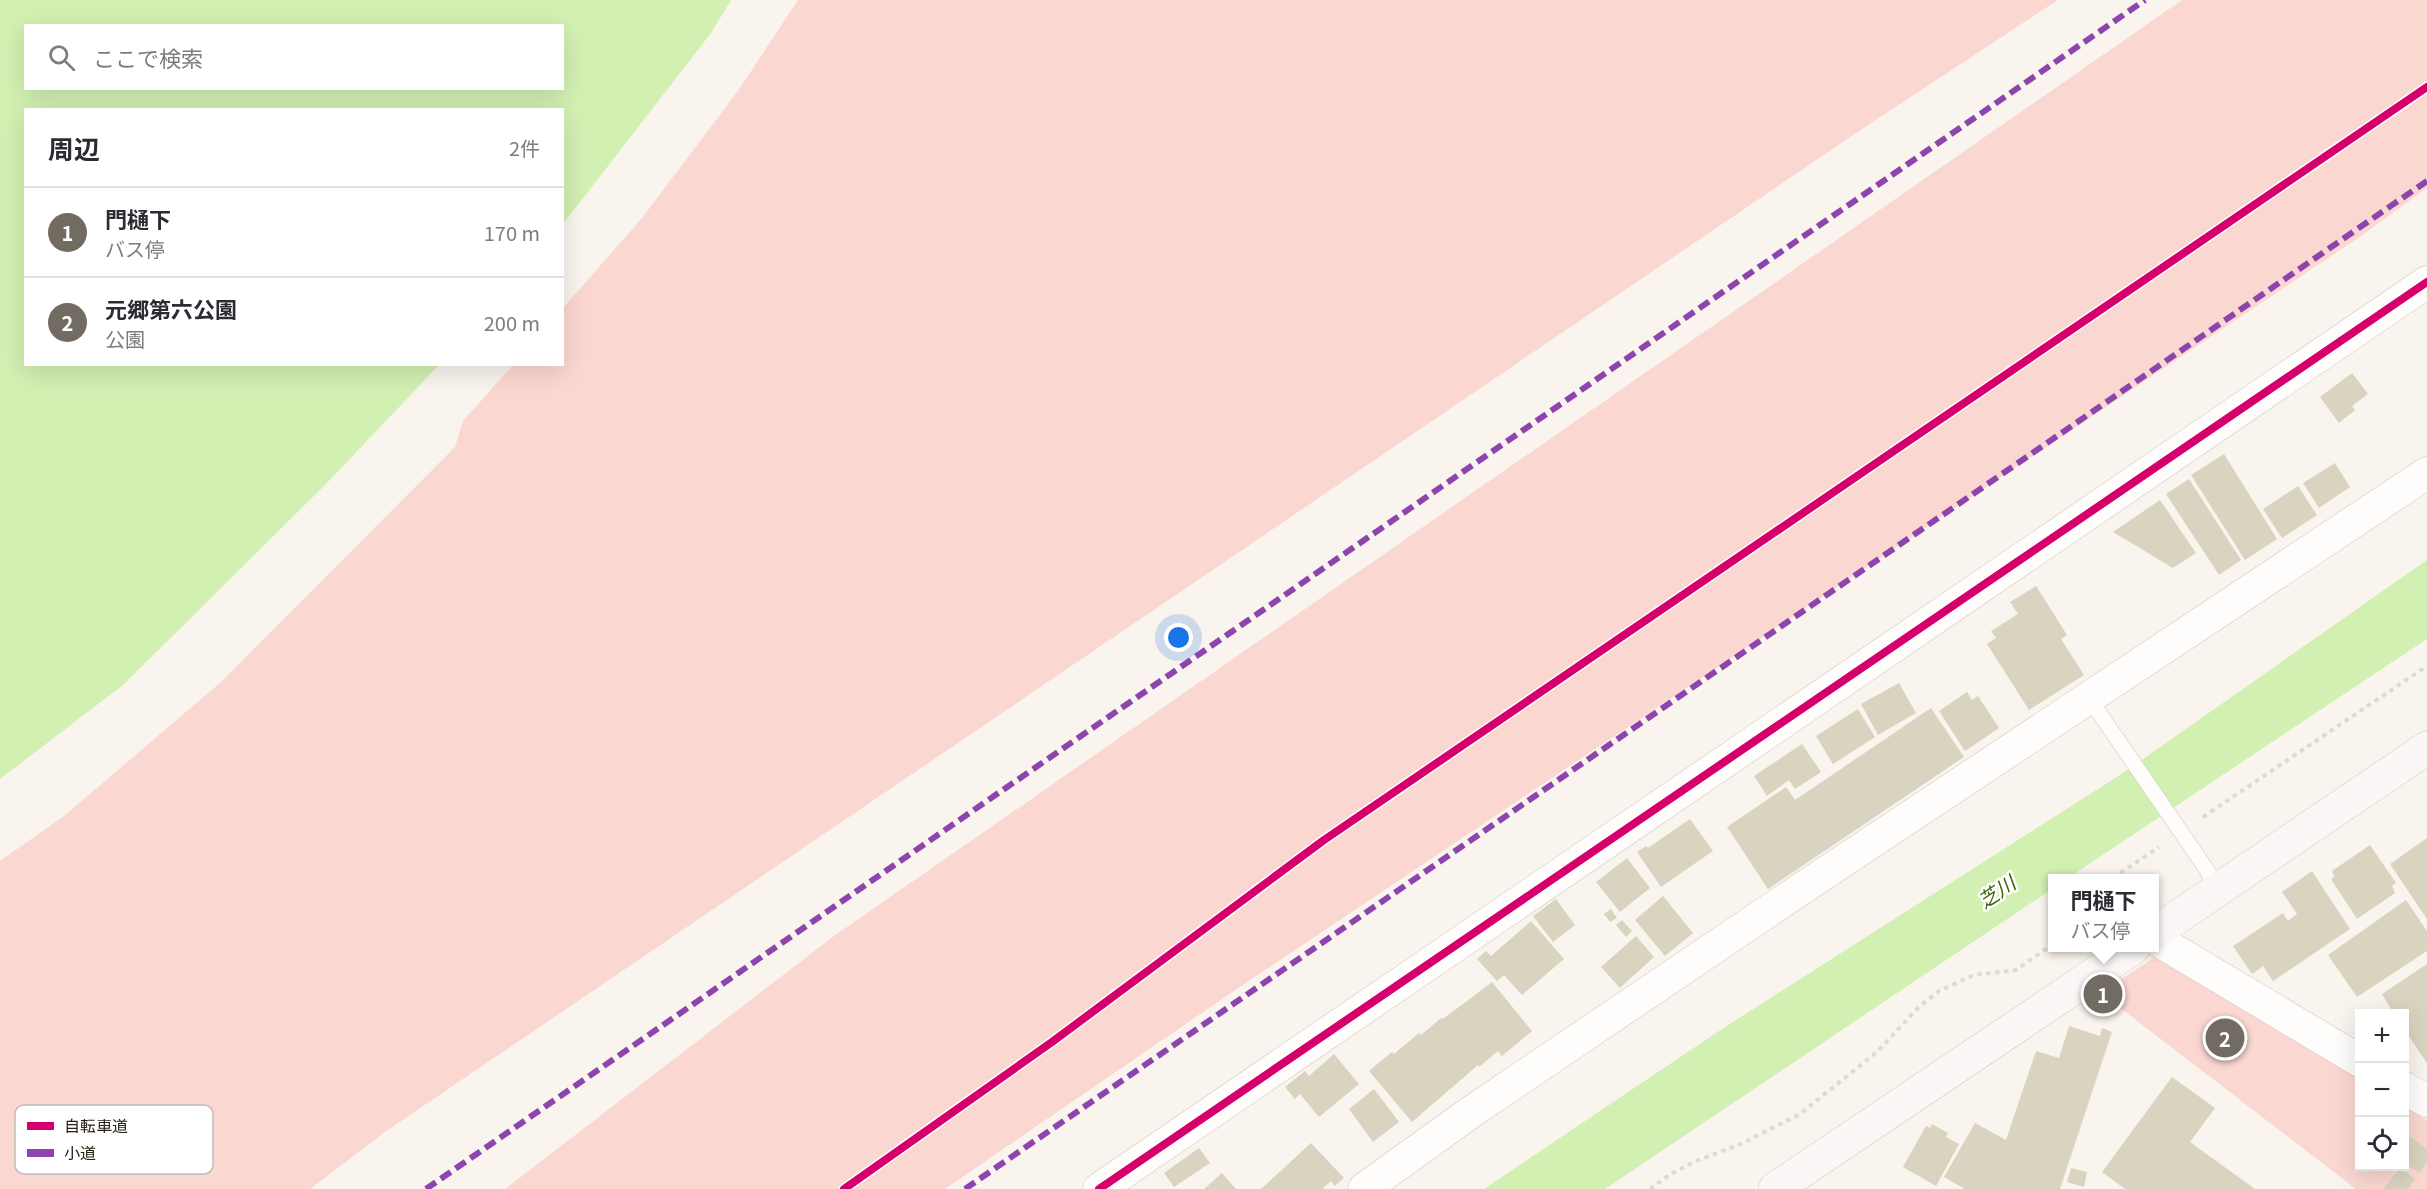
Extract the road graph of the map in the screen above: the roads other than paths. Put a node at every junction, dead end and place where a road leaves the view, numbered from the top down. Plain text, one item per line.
1 (2427, 282) edge
2 (2427, 473) edge
3 (2089, 698) junction
4 (2427, 748) edge
5 (2217, 891) junction
6 (2159, 932) edge
7 (2159, 938) edge
8 (2127, 952) edge
9 (2355, 1058) edge
10 (2409, 1091) edge
11 (2427, 1101) edge
12 (1099, 1189) edge
13 (1364, 1189) edge
14 (1775, 1189) edge

1 - 12 street
2 - 3 street
3 - 5 lane
3 - 13 street
4 - 5 street
5 - 6 street
7 - 9 street
8 - 14 street
10 - 11 street

